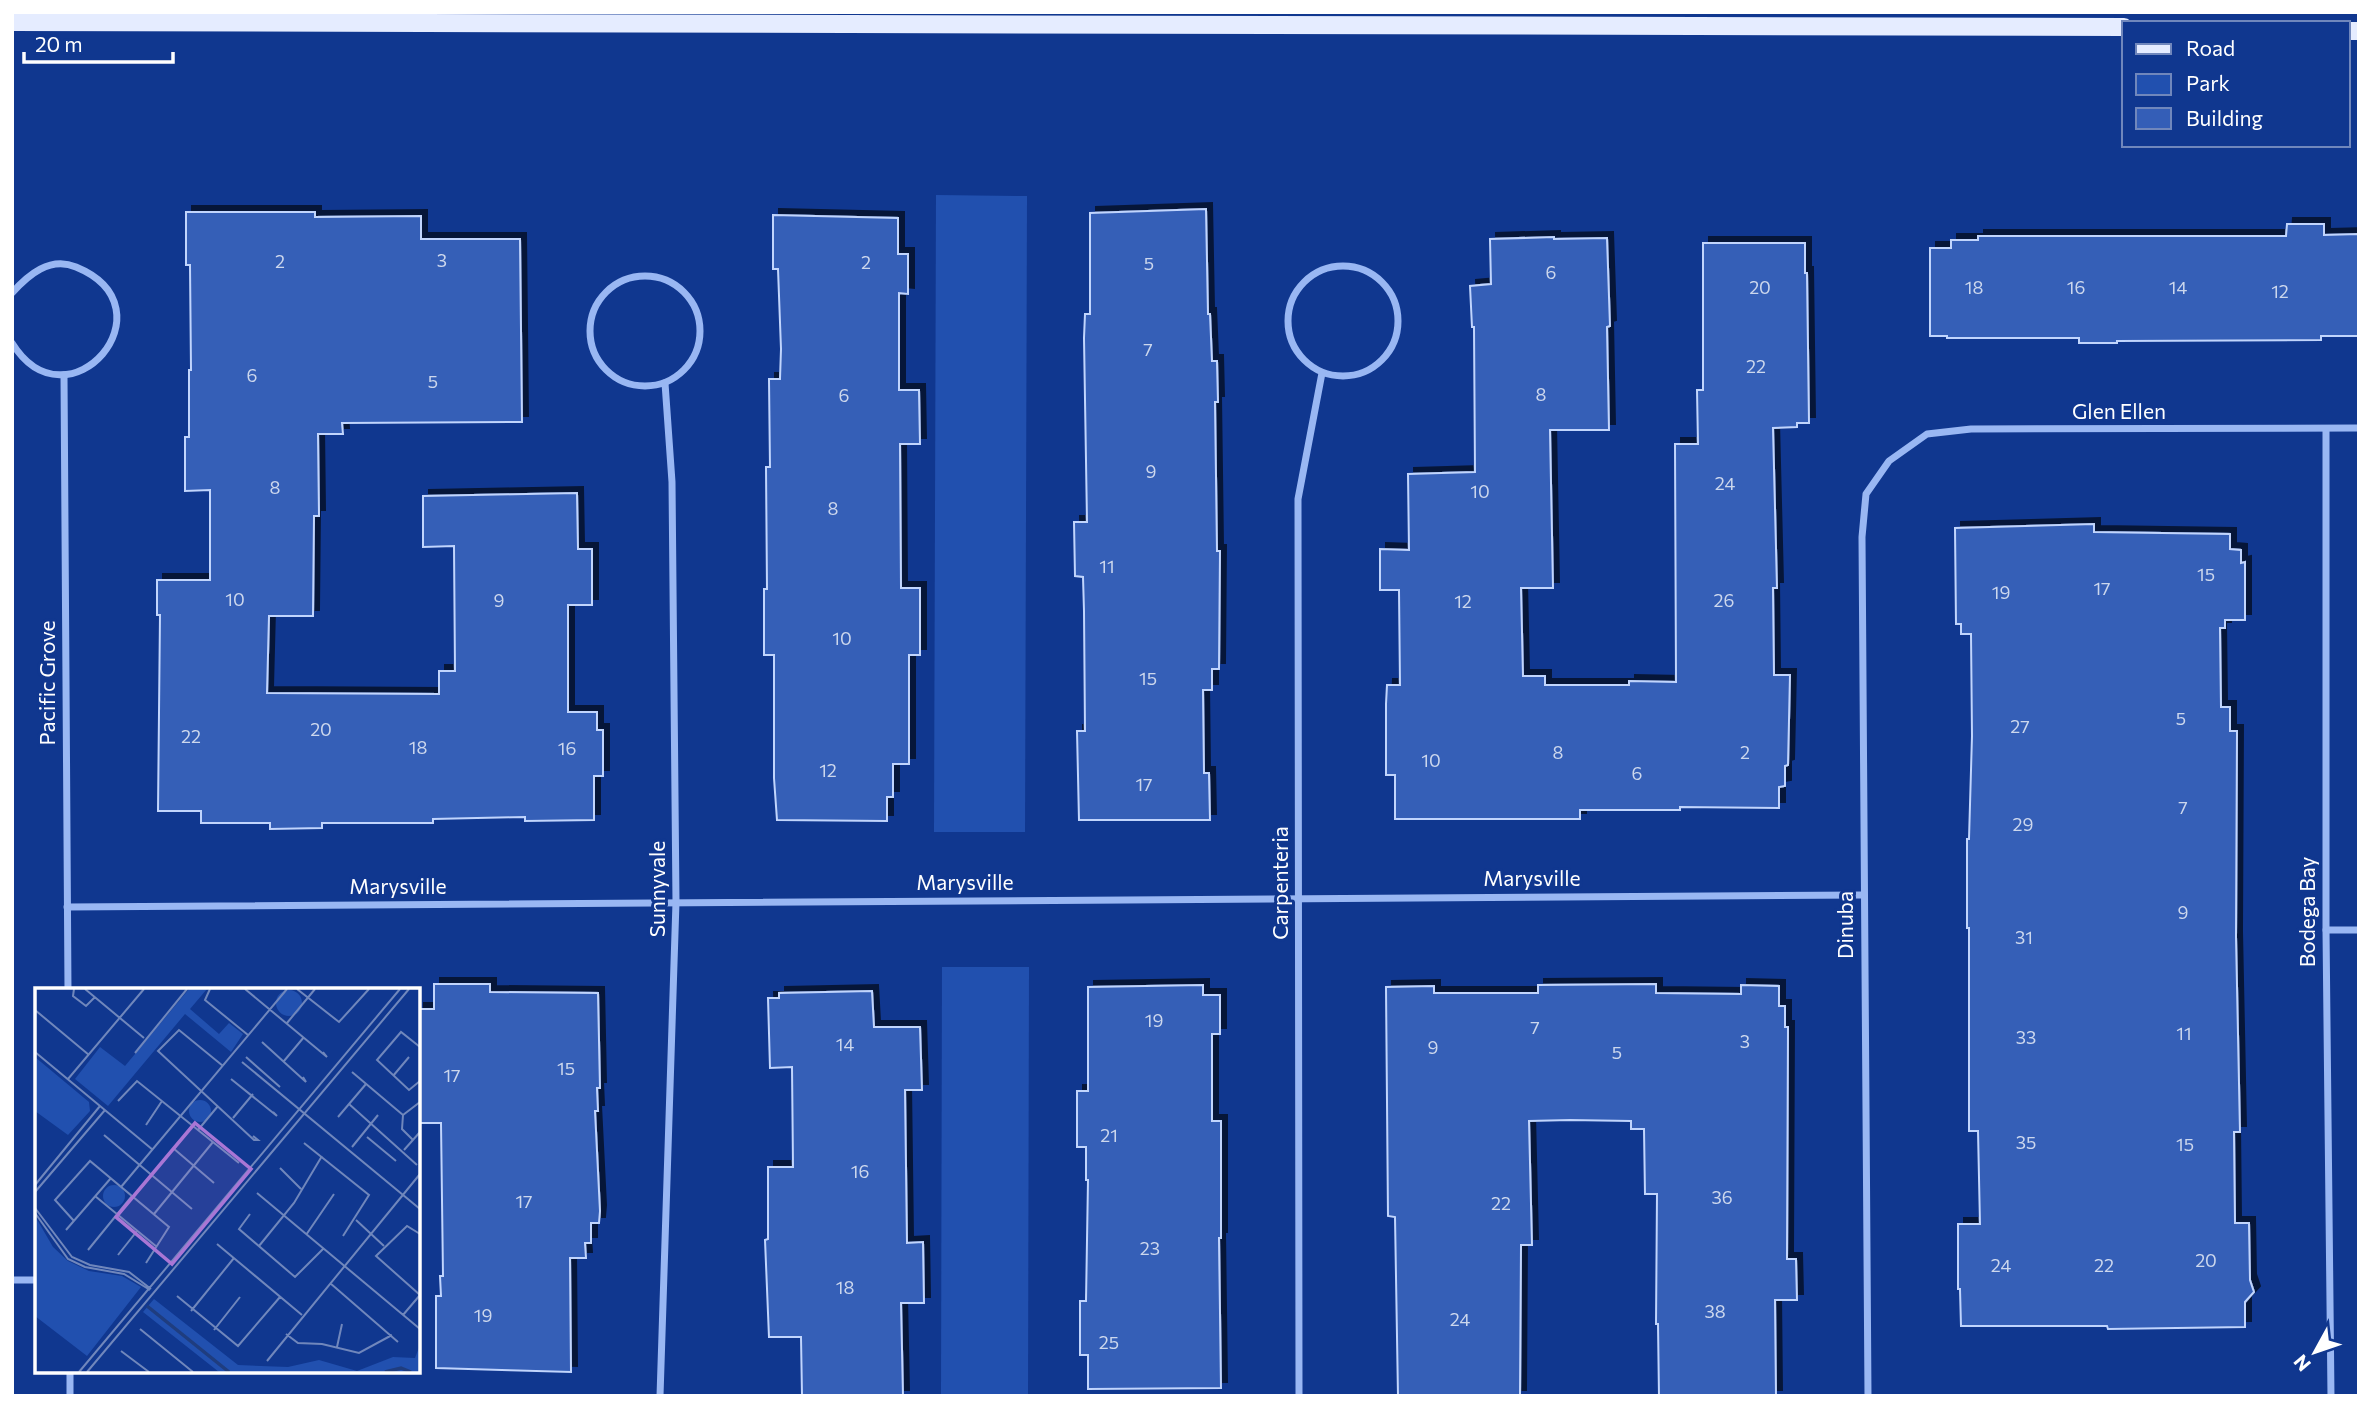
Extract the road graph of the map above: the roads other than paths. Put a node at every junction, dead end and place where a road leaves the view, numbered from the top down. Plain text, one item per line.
1 (12, 22) edge
2 (2122, 27) edge
3 (12, 293) edge
4 (12, 343) edge
5 (1322, 373) junction
6 (64, 375) junction
7 (665, 383) junction
8 (2359, 428) edge
9 (2326, 429) junction
10 (1889, 461) joint
11 (1863, 895) junction
12 (1299, 898) junction
13 (676, 902) junction
14 (67, 907) junction
15 (2326, 930) junction
16 (2359, 930) edge
17 (68, 988) edge
18 (12, 1280) edge
19 (35, 1280) edge
20 (70, 1373) edge
21 (70, 1396) edge
22 (660, 1396) edge
23 (1299, 1396) edge
24 (1868, 1396) edge
25 (2331, 1396) edge

1 - 2 main road
3 - 6 street
4 - 6 street
5 - 5 street
5 - 12 street, Carpenteria
6 - 14 street, Pacific Grove
7 - 7 street
7 - 13 street, Sunnyvale
8 - 9 street, Glen Ellen
9 - 10 street, Glen Ellen
9 - 15 street, Bodega Bay
10 - 11 street, Dinuba
11 - 12 street, Marysville
11 - 24 street, Dinuba
12 - 13 street, Marysville
12 - 23 street, Carpenteria
13 - 14 street, Marysville
13 - 22 street, Sunnyvale
14 - 17 street, Pacific Grove
15 - 16 street
15 - 25 street, Bodega Bay
18 - 19 street
20 - 21 street

